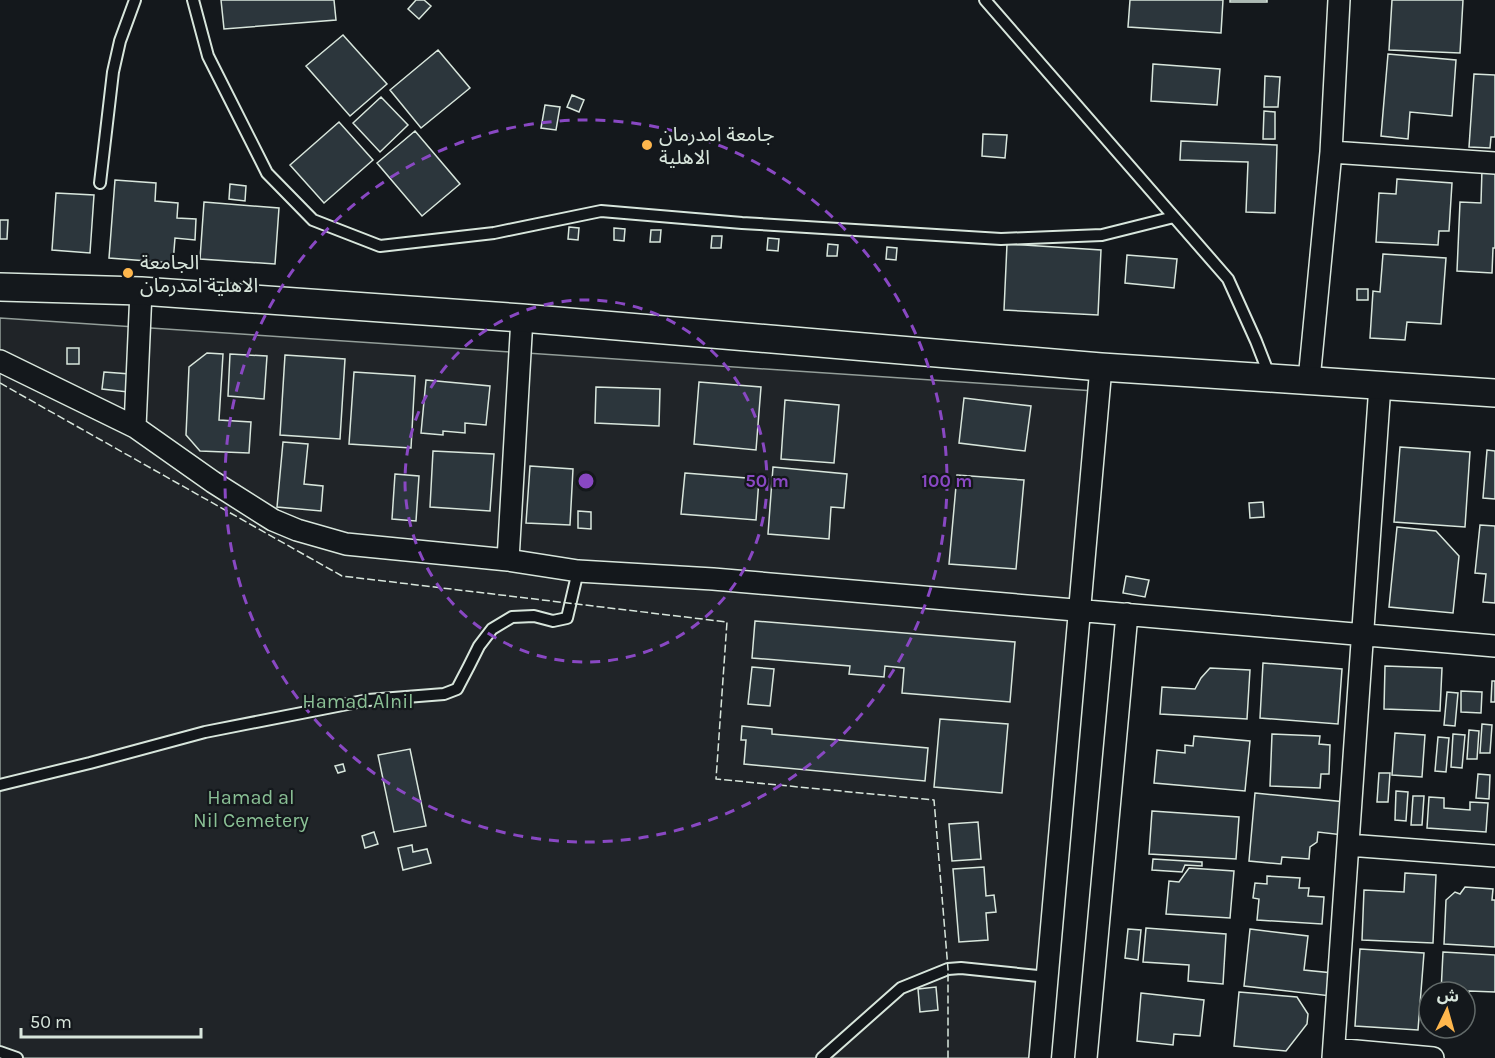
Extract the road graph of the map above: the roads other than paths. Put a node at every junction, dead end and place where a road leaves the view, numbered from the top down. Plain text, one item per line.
1 (135, 0) edge
2 (193, 0) edge
3 (985, 0) edge
4 (1339, 0) edge
5 (1331, 152) junction
6 (1495, 163) edge
7 (100, 183) dead end
8 (1174, 217) junction
9 (0, 287) edge
10 (141, 291) junction
11 (522, 318) junction
12 (0, 361) edge
13 (1101, 368) junction
14 (1270, 378) junction
15 (1309, 380) junction
16 (1380, 385) junction
17 (1495, 393) edge
18 (135, 427) junction
19 (507, 560) junction
20 (578, 571) junction
21 (1081, 610) junction
22 (1127, 614) junction
23 (1362, 634) junction
24 (1495, 646) edge
25 (0, 785) edge
26 (1348, 845) junction
27 (1495, 856) edge
28 (1048, 977) junction
29 (0, 1052) edge
30 (1334, 1054) edge
31 (17, 1058) edge
32 (822, 1058) edge
33 (1040, 1058) edge
34 (1086, 1058) edge
35 (1433, 1058) edge

1 - 7 lane
2 - 8 lane
3 - 8 lane
4 - 5 street
5 - 6 street
5 - 15 street
8 - 14 lane
9 - 10 street
10 - 11 street
10 - 18 street
11 - 13 street
11 - 19 street
12 - 18 street
13 - 14 street
13 - 21 street
14 - 15 street
15 - 16 street
16 - 17 street
16 - 23 street
18 - 19 street
19 - 20 street
20 - 21 street
20 - 25 lane
21 - 22 street
21 - 28 street
22 - 23 street
22 - 34 street
23 - 24 street
23 - 26 street
26 - 27 street
26 - 30 street
28 - 32 lane
28 - 33 street
29 - 31 lane
30 - 35 street

